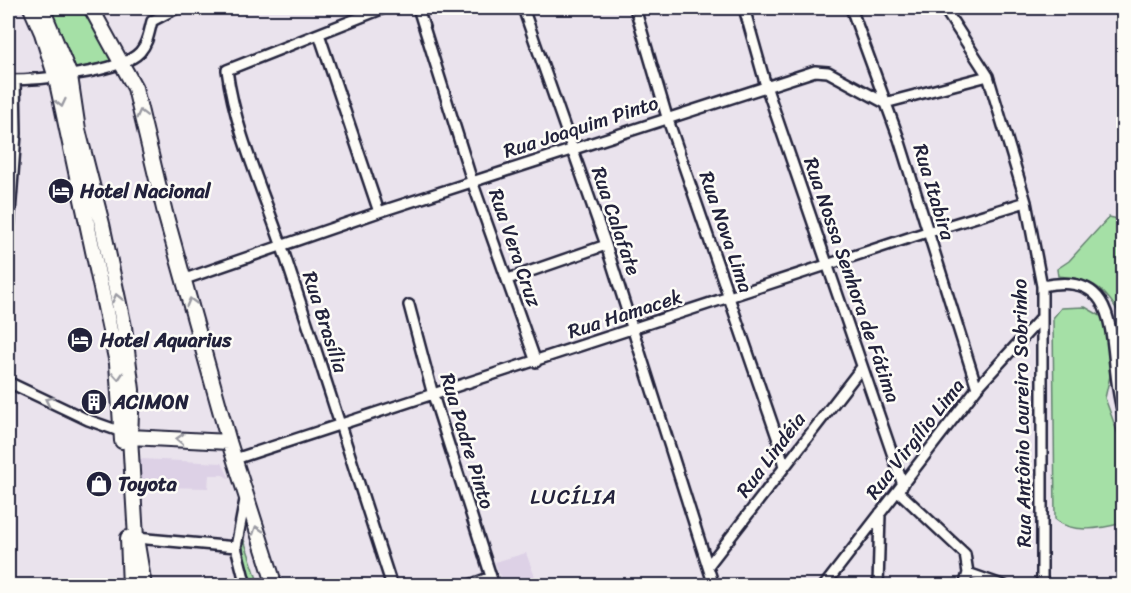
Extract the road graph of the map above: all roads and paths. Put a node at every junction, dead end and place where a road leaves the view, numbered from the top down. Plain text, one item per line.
1 (30, 8) edge
2 (42, 8) edge
3 (91, 8) edge
4 (177, 8) edge
5 (384, 8) edge
6 (417, 8) edge
7 (523, 8) edge
8 (635, 8) edge
9 (744, 8) edge
10 (851, 8) edge
11 (944, 8) edge
12 (319, 34) junction
13 (121, 62) junction
14 (70, 76) junction
15 (988, 76) junction
16 (56, 78) junction
17 (11, 80) edge
18 (766, 86) junction
19 (885, 103) junction
20 (667, 117) junction
21 (572, 149) junction
22 (472, 181) junction
23 (1026, 202) junction
24 (379, 212) junction
25 (927, 232) junction
26 (8, 240) edge
27 (281, 244) junction
28 (606, 245) junction
29 (829, 266) junction
30 (185, 279) junction
31 (508, 279) junction
32 (1042, 286) junction
33 (730, 298) junction
34 (408, 305) dead end
35 (1040, 319) junction
36 (632, 330) junction
37 (536, 362) junction
38 (862, 366) junction
39 (8, 381) edge
40 (977, 388) junction
41 (433, 395) junction
42 (1121, 399) edge
43 (1124, 416) edge
44 (340, 426) junction
45 (126, 434) junction
46 (229, 442) junction
47 (235, 459) junction
48 (784, 467) junction
49 (901, 488) junction
50 (246, 495) junction
51 (880, 513) junction
52 (136, 538) junction
53 (236, 547) junction
54 (708, 566) junction
55 (968, 573) junction
56 (493, 581) edge
57 (130, 585) edge
58 (144, 585) edge
59 (246, 585) edge
60 (275, 585) edge
61 (392, 585) edge
62 (467, 585) edge
63 (714, 585) edge
64 (824, 585) edge
65 (878, 585) edge
66 (964, 585) edge
67 (1005, 585) edge
68 (1042, 585) edge

1 - 16 main road
2 - 14 main road
3 - 13 main road
4 - 13 street
5 - 12 street
6 - 22 street, Rua Vera Cruz
7 - 21 street, Rua Calafate
8 - 20 street, Rua Nova Lima
9 - 18 street, Rua Nossa Senhora de Fátima
10 - 19 street, Rua Itabira
11 - 15 street, Rua Antônio Loureiro Sobrinho
12 - 24 street
12 - 27 street, Rua Brasília
13 - 14 street
30 -> 13 main road
14 - 16 street
45 -> 14 main road
15 - 19 street
15 - 23 street, Rua Antônio Loureiro Sobrinho
16 - 17 street
16 -> 45 main road
17 - 26 street
18 - 19 street, Rua Joaquim Pinto
18 - 20 street, Rua Joaquim Pinto
18 - 29 street, Rua Nossa Senhora de Fátima
19 - 25 street, Rua Itabira
20 - 21 street, Rua Joaquim Pinto
20 - 33 street, Rua Nova Lima
21 - 22 street, Rua Joaquim Pinto
21 - 28 street, Rua Calafate
22 - 24 street, Rua Joaquim Pinto
22 - 31 street, Rua Vera Cruz
23 - 25 street, Rua Hamacek
23 - 32 street, Rua Antônio Loureiro Sobrinho
24 - 27 street, Rua Joaquim Pinto
25 - 29 street, Rua Hamacek
25 - 40 street, Rua Itabira
27 - 30 street, Rua Joaquim Pinto
27 - 44 street, Rua Brasília
28 - 31 street
28 - 36 street, Rua Calafate
29 - 33 street, Rua Hamacek
29 - 38 street, Rua Nossa Senhora de Fátima
46 -> 30 main road
31 - 37 street, Rua Vera Cruz
32 - 35 street, Rua Antônio Loureiro Sobrinho
32 - 42 street
33 - 36 street, Rua Hamacek
33 - 48 street, Rua Nova Lima
34 - 41 street, Rua Padre Pinto
35 - 40 street, Rua Virgílio Lima
35 - 68 street, Rua Antônio Loureiro Sobrinho
36 - 37 street, Rua Hamacek
36 - 54 street, Rua Calafate
37 - 41 street, Rua Hamacek
38 - 48 street, Rua Lindéia
38 - 49 street, Rua Nossa Senhora de Fátima
45 -> 39 street
40 - 49 street, Rua Virgílio Lima
41 - 44 street, Rua Hamacek
41 - 56 street, Rua Padre Pinto
42 - 43 street
44 - 47 street, Rua Hamacek
44 - 61 street, Rua Brasília
46 -> 45 main road
45 - 52 main road
45 - 57 main road
46 - 47 main road
47 - 50 main road
48 - 54 street, Rua Lindéia
49 - 51 street, Rua Virgílio Lima
49 - 55 street
50 - 53 street
60 -> 50 main road
51 - 64 street, Rua Virgílio Lima
51 - 65 street
52 - 53 street
52 - 58 main road
53 - 59 street
54 - 63 street, Rua Calafate
55 - 66 street
55 - 67 street
56 - 62 street

